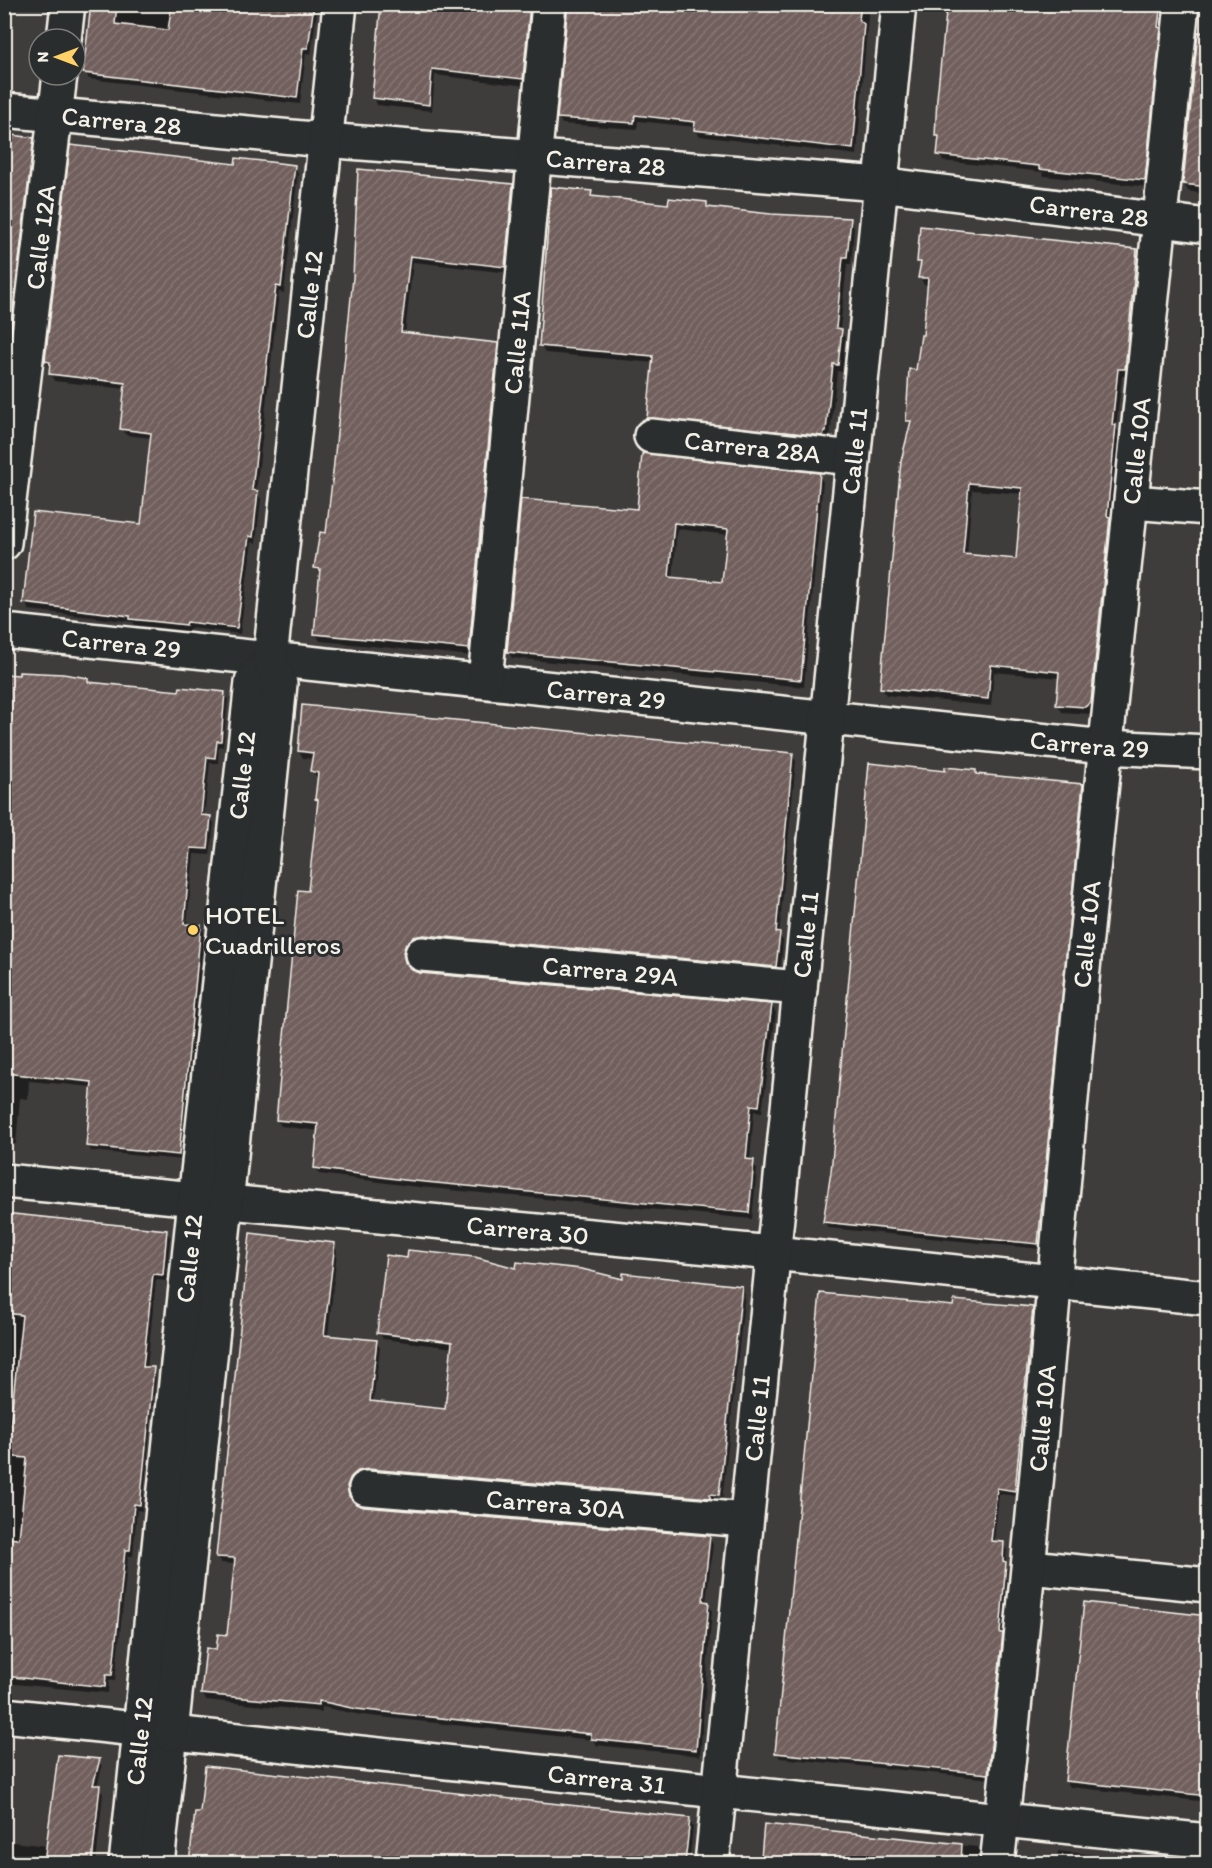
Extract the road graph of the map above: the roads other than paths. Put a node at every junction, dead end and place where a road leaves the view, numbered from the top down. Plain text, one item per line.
1 (69, 4) edge
2 (340, 4) edge
3 (549, 4) edge
4 (899, 4) edge
5 (1182, 4) edge
6 (66, 27) edge
7 (58, 87) edge
8 (4, 110) edge
9 (54, 115) junction
10 (324, 140) junction
11 (535, 156) junction
12 (880, 184) junction
13 (1161, 221) junction
14 (1208, 226) edge
15 (651, 436) dead end
16 (853, 458) junction
17 (1132, 502) junction
18 (1208, 508) edge
19 (4, 543) edge
20 (4, 631) edge
21 (270, 659) junction
22 (485, 681) junction
23 (827, 717) junction
24 (1105, 747) junction
25 (1208, 752) edge
26 (422, 954) dead end
27 (800, 988) junction
28 (4, 1181) edge
29 (210, 1201) junction
30 (773, 1253) junction
31 (1053, 1282) junction
32 (1208, 1298) edge
33 (366, 1488) dead end
34 (746, 1520) junction
35 (1030, 1567) junction
36 (1208, 1585) edge
37 (4, 1715) edge
38 (155, 1731) junction
39 (719, 1791) junction
40 (1002, 1822) junction
41 (1208, 1841) edge
42 (126, 1863) edge
43 (157, 1863) edge
44 (712, 1863) edge
45 (997, 1863) edge

1 - 6 street
2 - 10 street, Calle 12
3 - 11 street, Calle 11A
4 - 12 street, Calle 11
5 - 13 street, Calle 10A
7 - 9 street, Calle 12A
8 - 9 street, Carrera 28
9 - 10 street, Carrera 28
9 - 19 street, Calle 12A
10 - 11 street, Carrera 28
10 - 21 street, Calle 12
11 - 12 street, Carrera 28
11 - 22 street, Calle 11A
12 - 13 street, Carrera 28
12 - 16 street, Calle 11
13 - 14 street, Carrera 28
13 - 17 street, Calle 10A
15 - 16 street, Carrera 28A
16 - 23 street, Calle 11
17 - 18 street
17 - 24 street, Calle 10A
20 - 21 street, Carrera 29
21 - 22 street, Carrera 29
21 - 29 street, Calle 12
22 - 23 street, Carrera 29
23 - 24 street, Carrera 29
23 - 27 street, Calle 11
24 - 25 street, Carrera 29
24 - 31 street, Calle 10A
26 - 27 street, Carrera 29A
27 - 30 street, Calle 11
28 - 29 street, Carrera 30
29 - 30 street, Carrera 30
29 - 38 street, Calle 12
30 - 31 street, Carrera 30
30 - 34 street, Calle 11
31 - 32 street, Carrera 30
31 - 35 street, Calle 10A
33 - 34 street, Carrera 30A
34 - 39 street, Calle 11
35 - 36 street
35 - 40 street, Calle 10A
37 - 38 street, Carrera 31
38 - 39 street, Carrera 31
38 - 42 street, Calle 12
38 - 43 street, Calle 12
39 - 40 street, Carrera 31
39 - 44 street, Calle 11
40 - 41 street, Carrera 31
40 - 45 street, Calle 10A

